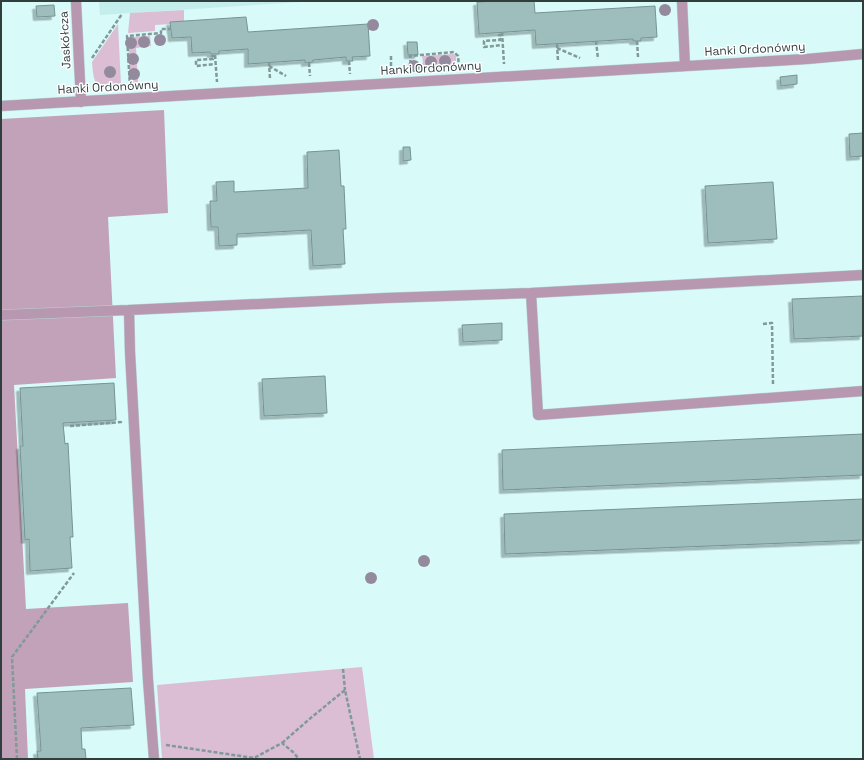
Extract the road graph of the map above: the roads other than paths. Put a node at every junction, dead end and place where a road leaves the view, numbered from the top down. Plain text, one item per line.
1 (76, 1) edge
2 (682, 1) edge
3 (863, 54) edge
4 (685, 66) junction
5 (81, 102) junction
6 (1, 106) edge
7 (863, 275) edge
8 (531, 293) junction
9 (129, 310) junction
10 (1, 315) edge
11 (863, 391) edge
12 (154, 759) edge

1 - 5 street, Jaskółcza
2 - 4 street
3 - 4 street, Hanki Ordonówny
4 - 5 street, Hanki Ordonówny
5 - 6 street, Hanki Ordonówny
7 - 8 street
8 - 9 street
8 - 11 street
9 - 10 street
9 - 12 street

